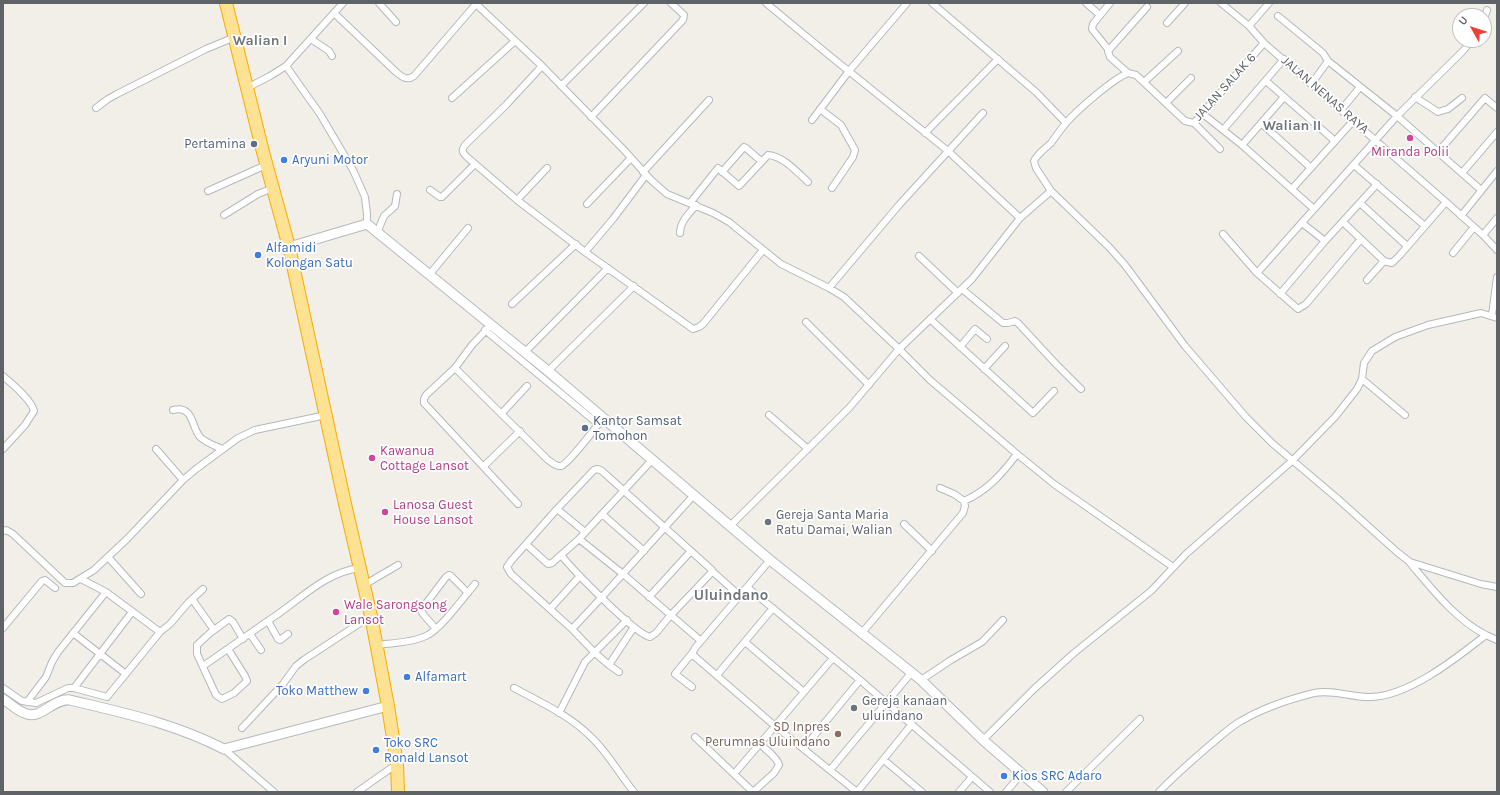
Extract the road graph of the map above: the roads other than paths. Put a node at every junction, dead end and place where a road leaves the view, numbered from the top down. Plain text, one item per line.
1 (226, 3) edge
2 (343, 3) edge
3 (379, 3) edge
4 (644, 3) edge
5 (671, 3) edge
6 (766, 3) edge
7 (907, 3) edge
8 (932, 3) edge
9 (1086, 3) edge
10 (1110, 3) edge
11 (1185, 3) edge
12 (1221, 3) edge
13 (1268, 3) edge
14 (475, 4) edge
15 (1146, 7) dead end
16 (334, 13) junction
17 (1100, 15) junction
18 (1278, 16) dead end
19 (396, 22) dead end
20 (1167, 23) dead end
21 (1249, 26) junction
22 (235, 37) junction
23 (311, 39) junction
24 (515, 41) junction
25 (1264, 43) junction
26 (1465, 48) edge
27 (1108, 49) junction
28 (1178, 51) dead end
29 (332, 56) dead end
30 (998, 59) junction
31 (1284, 59) junction
32 (1328, 61) junction
33 (286, 66) junction
34 (542, 66) junction
35 (849, 71) junction
36 (1128, 72) junction
37 (1191, 78) dead end
38 (1266, 81) junction
39 (1144, 82) junction
40 (1312, 83) junction
41 (560, 86) junction
42 (1360, 87) junction
43 (247, 88) junction
44 (1284, 96) junction
45 (1416, 97) junction
46 (452, 98) dead end
47 (1462, 98) dead end
48 (709, 100) dead end
49 (1166, 103) junction
50 (96, 108) dead end
51 (1497, 108) edge
52 (820, 109) junction
53 (1342, 110) junction
54 (983, 113) dead end
55 (1203, 114) junction
56 (1397, 116) junction
57 (591, 117) junction
58 (812, 120) dead end
59 (1354, 120) junction
60 (1066, 123) junction
61 (1261, 123) junction
62 (1194, 124) junction
63 (1223, 130) junction
64 (1497, 132) edge
65 (925, 133) junction
66 (1376, 140) junction
67 (1335, 141) junction
68 (1242, 145) junction
69 (1220, 149) dead end
70 (948, 151) junction
71 (1438, 152) junction
72 (631, 158) junction
73 (761, 161) junction
74 (475, 164) junction
75 (266, 165) junction
76 (1354, 165) junction
77 (547, 168) dead end
78 (1311, 168) junction
79 (1497, 171) edge
80 (722, 172) junction
81 (644, 173) junction
82 (1462, 173) junction
83 (808, 182) dead end
84 (1377, 184) junction
85 (273, 188) junction
86 (832, 188) dead end
87 (1292, 189) junction
88 (208, 190) dead end
89 (430, 190) dead end
90 (1481, 190) junction
91 (1051, 191) junction
92 (397, 194) dead end
93 (517, 200) junction
94 (1446, 202) junction
95 (1360, 203) junction
96 (588, 204) dead end
97 (693, 204) junction
98 (1314, 209) junction
99 (224, 214) dead end
100 (1462, 216) junction
101 (1020, 218) junction
102 (1497, 218) edge
103 (1343, 222) junction
104 (1302, 223) junction
105 (366, 224) junction
106 (1425, 226) junction
107 (1474, 227) junction
108 (468, 228) dead end
109 (377, 232) junction
110 (680, 233) dead end
111 (1223, 234) dead end
112 (1483, 235) junction
113 (1361, 239) junction
114 (1325, 241) junction
115 (576, 244) junction
116 (1407, 246) junction
117 (289, 247) junction
118 (763, 250) junction
119 (1497, 250) edge
120 (585, 252) junction
121 (1453, 254) dead end
122 (919, 256) dead end
123 (1384, 261) junction
124 (608, 268) junction
125 (1257, 273) junction
126 (429, 275) junction
127 (1497, 277) edge
128 (1367, 280) dead end
129 (634, 286) junction
130 (829, 288) junction
131 (960, 291) junction
132 (1280, 294) junction
133 (512, 304) dead end
134 (1495, 317) edge
135 (930, 319) junction
136 (806, 322) dead end
137 (488, 327) junction
138 (987, 339) dead end
139 (1005, 346) dead end
140 (960, 347) junction
141 (899, 349) junction
142 (525, 352) junction
143 (455, 368) junction
144 (984, 369) junction
145 (548, 371) junction
146 (3, 376) edge
147 (1362, 379) junction
148 (869, 385) junction
149 (527, 386) dead end
150 (1081, 389) dead end
151 (1054, 391) dead end
152 (173, 410) dead end
153 (502, 413) junction
154 (326, 415) junction
155 (769, 415) dead end
156 (1405, 415) dead end
157 (601, 421) junction
158 (520, 431) junction
159 (3, 449) edge
160 (156, 449) dead end
161 (222, 449) junction
162 (808, 449) junction
163 (1017, 454) junction
164 (652, 460) junction
165 (1293, 460) junction
166 (484, 466) junction
167 (183, 480) junction
168 (940, 488) dead end
169 (624, 491) junction
170 (694, 495) junction
171 (964, 501) junction
172 (518, 504) dead end
173 (558, 509) junction
174 (602, 514) junction
175 (904, 524) dead end
176 (730, 526) junction
177 (4, 528) edge
178 (665, 528) junction
179 (585, 532) junction
180 (579, 539) junction
181 (526, 544) junction
182 (644, 551) junction
183 (691, 551) junction
184 (932, 551) junction
185 (561, 555) junction
186 (108, 557) junction
187 (770, 560) junction
188 (1410, 562) junction
189 (398, 565) dead end
190 (1174, 566) junction
191 (360, 568) junction
192 (712, 571) junction
193 (623, 574) junction
194 (580, 576) junction
195 (81, 579) junction
196 (475, 584) dead end
197 (364, 585) junction
198 (748, 587) junction
199 (1497, 587) edge
200 (55, 588) dead end
201 (203, 589) dead end
202 (106, 592) junction
203 (468, 593) junction
204 (141, 594) dead end
205 (740, 596) junction
206 (602, 597) junction
207 (649, 597) junction
208 (192, 599) junction
209 (773, 608) junction
210 (550, 609) junction
211 (132, 612) junction
212 (371, 616) junction
213 (670, 616) junction
214 (627, 620) junction
215 (1003, 620) dead end
216 (268, 622) junction
217 (634, 627) junction
218 (3, 628) edge
219 (436, 629) junction
220 (572, 629) junction
221 (214, 630) junction
222 (160, 632) junction
223 (73, 633) junction
224 (250, 634) junction
225 (288, 634) dead end
226 (861, 634) junction
227 (1486, 635) junction
228 (243, 638) junction
229 (1497, 640) edge
230 (701, 641) junction
231 (745, 642) junction
232 (377, 645) junction
233 (228, 649) junction
234 (261, 650) dead end
235 (693, 652) junction
236 (595, 653) junction
237 (101, 654) junction
238 (833, 658) junction
239 (609, 665) junction
240 (203, 666) junction
241 (620, 672) dead end
242 (912, 672) junction
243 (126, 674) junction
244 (717, 675) junction
245 (860, 680) junction
246 (921, 680) junction
247 (692, 687) dead end
248 (3, 688) edge
249 (74, 688) junction
250 (514, 688) dead end
251 (804, 692) junction
252 (3, 699) edge
253 (27, 702) junction
254 (886, 702) junction
255 (388, 706) junction
256 (559, 713) junction
257 (1140, 719) dead end
258 (912, 724) junction
259 (775, 726) junction
260 (242, 728) dead end
261 (695, 737) dead end
262 (983, 740) junction
263 (760, 744) junction
264 (804, 748) junction
265 (224, 749) junction
266 (884, 760) junction
267 (397, 764) junction
268 (830, 770) junction
269 (1022, 773) junction
270 (734, 774) junction
271 (972, 777) junction
272 (274, 792) edge
273 (356, 792) edge
274 (398, 792) edge
275 (634, 792) edge
276 (753, 792) edge
277 (857, 792) edge
278 (922, 792) edge
279 (959, 792) edge
280 (990, 792) edge
281 (1006, 792) edge
282 (1043, 792) edge
283 (1066, 792) edge
284 (1159, 792) edge

1 - 22 highway
2 - 16 street
3 - 19 street
4 - 41 street
5 - 57 street
6 - 35 street
7 - 35 street
8 - 30 street
9 - 17 street
10 - 17 street
11 - 20 street
12 - 21 street, JALAN NENAS RAYA
13 - 21 street
14 - 16 street
14 - 24 street
15 - 27 street
16 - 23 street
17 - 27 street, JALAN SALAK 6
18 - 32 street
21 - 25 street, JALAN NENAS RAYA
22 - 43 highway
22 - 50 street
23 - 29 street
23 - 33 street
24 - 34 street
24 - 46 street
25 - 31 street, JALAN NENAS RAYA
25 - 55 street, JALAN SALAK 6
26 - 45 street
27 - 36 street, JALAN SALAK 6
28 - 39 street
30 - 60 street
30 - 65 street
31 - 38 street
31 - 40 street, JALAN NENAS RAYA
32 - 40 street
32 - 42 street
33 - 43 street
33 - 105 street
34 - 41 street
34 - 74 street
35 - 52 street
35 - 65 street
36 - 39 street, JALAN SALAK 6
36 - 60 street
37 - 49 street
38 - 44 street
38 - 63 street
39 - 49 street, JALAN SALAK 6
40 - 53 street, JALAN NENAS RAYA
41 - 57 street
42 - 53 street
42 - 56 street
43 - 75 highway
44 - 61 street
44 - 67 street
45 - 47 street
45 - 56 street
48 - 81 street
49 - 62 street, JALAN SALAK 6
51 - 71 street
52 - 58 street
52 - 86 street
53 - 59 street, JALAN NENAS RAYA
54 - 70 street
55 - 62 street, JALAN SALAK 6
55 - 63 street
56 - 66 street
56 - 71 street
57 - 72 street
59 - 66 street, JALAN NENAS RAYA
59 - 67 street
60 - 91 street
61 - 68 street
61 - 78 street
62 - 69 street
63 - 68 street
64 - 82 street
65 - 70 street
66 - 76 street
66 - 94 street, JALAN NENAS RAYA
67 - 78 street
68 - 87 street
70 - 101 street
70 - 130 street
71 - 82 street
72 - 81 street
72 - 96 street
73 - 80 street
73 - 80 street
73 - 83 street
74 - 89 street
74 - 93 street
75 - 85 highway
75 - 88 street
76 - 84 street
76 - 98 street
77 - 93 street
78 - 87 street
79 - 90 street
80 - 97 street
81 - 97 street
81 - 120 street
82 - 90 street
84 - 95 street
84 - 106 street
85 - 99 street
85 - 117 highway
87 - 98 street
90 - 100 street
91 - 101 street
91 - 165 street
92 - 109 street
93 - 115 street
94 - 100 street, JALAN NENAS RAYA
94 - 106 street
95 - 103 street
95 - 116 street
97 - 110 street
97 - 118 street
98 - 104 street
100 - 107 street, JALAN NENAS RAYA
101 - 131 street
102 - 112 street
103 - 113 street
103 - 114 street
104 - 114 street
104 - 125 street
105 - 109 street
105 - 117 street
106 - 116 street
107 - 112 street, JALAN NENAS RAYA
107 - 121 street
108 - 126 street
109 - 126 street
111 - 125 street
112 - 119 street, JALAN NENAS RAYA
113 - 123 street
113 - 132 street
114 - 132 street
115 - 120 street
115 - 133 street
116 - 123 street
117 - 154 highway
118 - 129 street
118 - 130 street
120 - 124 street
122 - 131 street
123 - 128 street
124 - 129 street
124 - 142 street
125 - 132 street
126 - 137 street
127 - 134 street
129 - 145 street
130 - 141 street
131 - 135 street
131 - 150 street
134 - 147 street
135 - 140 street
135 - 141 street
136 - 148 street
137 - 142 street
137 - 143 street
137 - 157 street
138 - 140 street
139 - 144 street
140 - 144 street
141 - 148 street
141 - 163 street
142 - 145 street
143 - 153 street
143 - 166 street
144 - 151 street
145 - 157 street
146 - 159 street
147 - 156 street
147 - 165 street
148 - 162 street
149 - 153 street
152 - 161 street
153 - 158 street
154 - 161 street
154 - 191 highway
155 - 162 street
157 - 158 street
157 - 164 street
158 - 166 street
160 - 167 street
161 - 167 street
162 - 176 street
163 - 171 street
163 - 190 street
164 - 169 street
164 - 170 street
165 - 188 street
165 - 190 street
166 - 172 street
167 - 186 street
168 - 171 street
169 - 173 street
169 - 174 street
169 - 178 street
170 - 176 street
170 - 178 street
171 - 184 street
173 - 179 street
173 - 181 street
174 - 179 street
174 - 182 street
175 - 184 street
176 - 187 street
177 - 195 street
178 - 182 street
178 - 183 street
179 - 180 street
180 - 185 street
180 - 193 street
181 - 185 street
181 - 210 street
182 - 193 street
183 - 192 street
183 - 207 street
184 - 226 street
185 - 194 street
186 - 195 street
186 - 204 street
187 - 198 street
187 - 226 street
188 - 199 street
188 - 227 street
189 - 197 street
190 - 262 street
191 - 197 highway
191 - 216 street
192 - 205 street
192 - 213 street
193 - 206 street
193 - 207 street
194 - 206 street
194 - 210 street
195 - 202 street
196 - 203 street
197 - 212 highway
198 - 205 street
198 - 209 street
200 - 218 street
201 - 208 street
202 - 211 street
202 - 223 street
203 - 219 street
203 - 219 street
205 - 230 street
206 - 214 street
206 - 220 street
207 - 213 street
208 - 221 street
208 - 222 street
209 - 231 street
209 - 238 street
210 - 220 street
211 - 222 street
211 - 237 street
212 - 232 highway
212 - 260 street
213 - 217 street
213 - 230 street
214 - 217 street
214 - 236 street
215 - 246 street
216 - 224 street
216 - 225 street
217 - 239 street
219 - 232 street
220 - 236 street
221 - 228 street
221 - 240 street
222 - 243 street
223 - 237 street
223 - 253 street
224 - 228 street
224 - 234 street
226 - 242 street
227 - 229 street
227 - 284 street
228 - 233 street
230 - 235 street
231 - 244 street
231 - 251 street
232 - 255 highway
233 - 240 street
233 - 240 street
235 - 244 street
235 - 247 street
236 - 239 street
236 - 256 street
237 - 243 street
237 - 249 street
238 - 245 street
238 - 251 street
239 - 241 street
242 - 246 street
242 - 254 street
243 - 249 street
244 - 259 street
245 - 254 street
245 - 264 street
246 - 262 street
248 - 253 street
249 - 253 street
250 - 256 street
251 - 259 street
252 - 265 street
254 - 258 street
254 - 268 street
255 - 265 street
255 - 267 highway
256 - 275 street
257 - 283 street
258 - 266 street
258 - 271 street
259 - 263 street
259 - 264 street
261 - 270 street
262 - 269 street
263 - 270 street
263 - 276 street
264 - 268 street
265 - 272 street
266 - 277 street
266 - 278 street
267 - 273 street
267 - 274 highway
268 - 277 street
269 - 281 street
269 - 282 street
270 - 276 street
271 - 279 street
271 - 280 street

